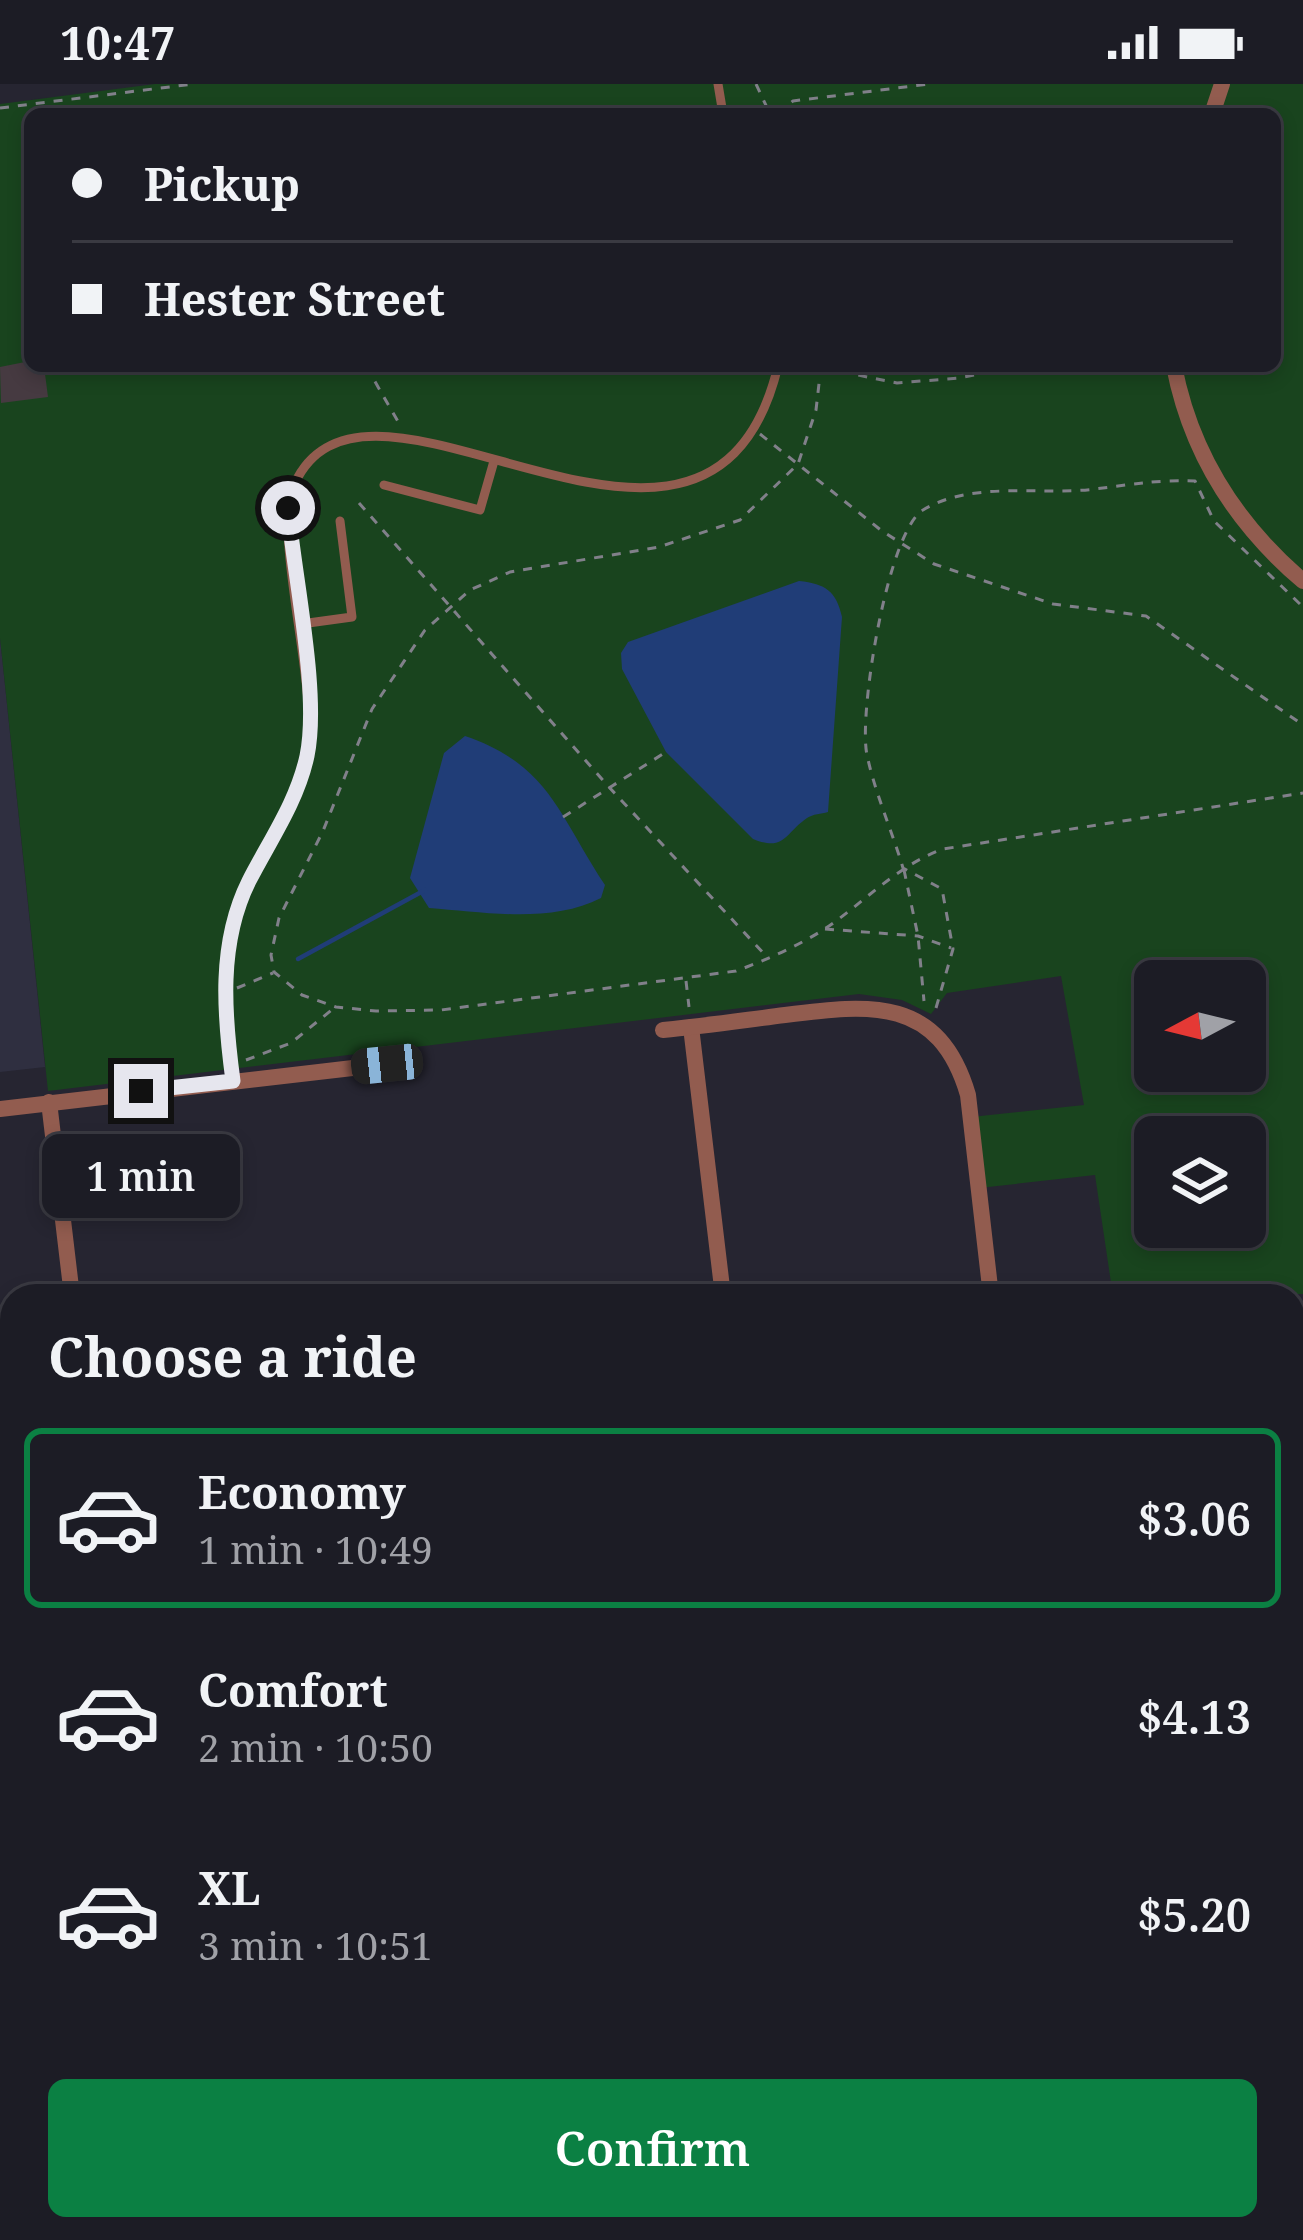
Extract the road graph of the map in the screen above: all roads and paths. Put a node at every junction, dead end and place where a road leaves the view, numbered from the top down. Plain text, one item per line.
1 (193, 84) edge
2 (929, 84) edge
3 (785, 108) edge
4 (0, 109) edge
5 (369, 372) edge
6 (776, 372) edge
7 (820, 372) edge
8 (845, 372) edge
9 (990, 372) edge
10 (1176, 372) edge
11 (762, 436) dead end
12 (406, 437) junction
13 (494, 460) junction
14 (798, 464) junction
15 (1196, 482) dead end
16 (384, 485) dead end
17 (359, 503) dead end
18 (340, 521) dead end
19 (898, 541) junction
20 (1303, 581) edge
21 (450, 608) junction
22 (301, 624) junction
23 (1303, 725) edge
24 (666, 752) dead end
25 (608, 786) junction
26 (1303, 793) edge
27 (563, 817) dead end
28 (903, 868) junction
29 (824, 929) junction
30 (918, 937) junction
31 (953, 949) junction
32 (770, 959) junction
33 (274, 972) junction
34 (686, 980) junction
35 (226, 992) junction
36 (924, 1001) dead end
37 (336, 1007) junction
38 (936, 1007) dead end
39 (691, 1027) junction
40 (663, 1030) dead end
41 (387, 1064) dead end
42 (232, 1072) junction
43 (49, 1102) junction
44 (0, 1108) edge
45 (71, 1284) edge
46 (722, 1284) edge
47 (990, 1284) edge

1 - 4 path
2 - 3 path
5 - 12 path
6 - 13 lane
7 - 14 path
8 - 9 path
10 - 20 street
11 - 14 path
12 - 13 lane
12 - 22 lane
13 - 16 lane
14 - 19 path
14 - 21 path
15 - 19 path
17 - 21 path
18 - 22 lane
19 - 23 path
19 - 28 path
21 - 25 path
21 - 33 path
22 - 35 lane
24 - 25 path
25 - 27 path
25 - 32 path
26 - 28 path
28 - 29 path
28 - 30 path
28 - 31 path
29 - 30 path
29 - 32 path
30 - 31 path
30 - 36 path
31 - 38 path
32 - 34 path
33 - 35 path
33 - 37 path
34 - 37 path
34 - 39 path
35 - 42 lane
37 - 42 path
39 - 40 street
39 - 46 street
39 - 47 street
41 - 42 street
42 - 43 street
43 - 44 street
43 - 45 street

